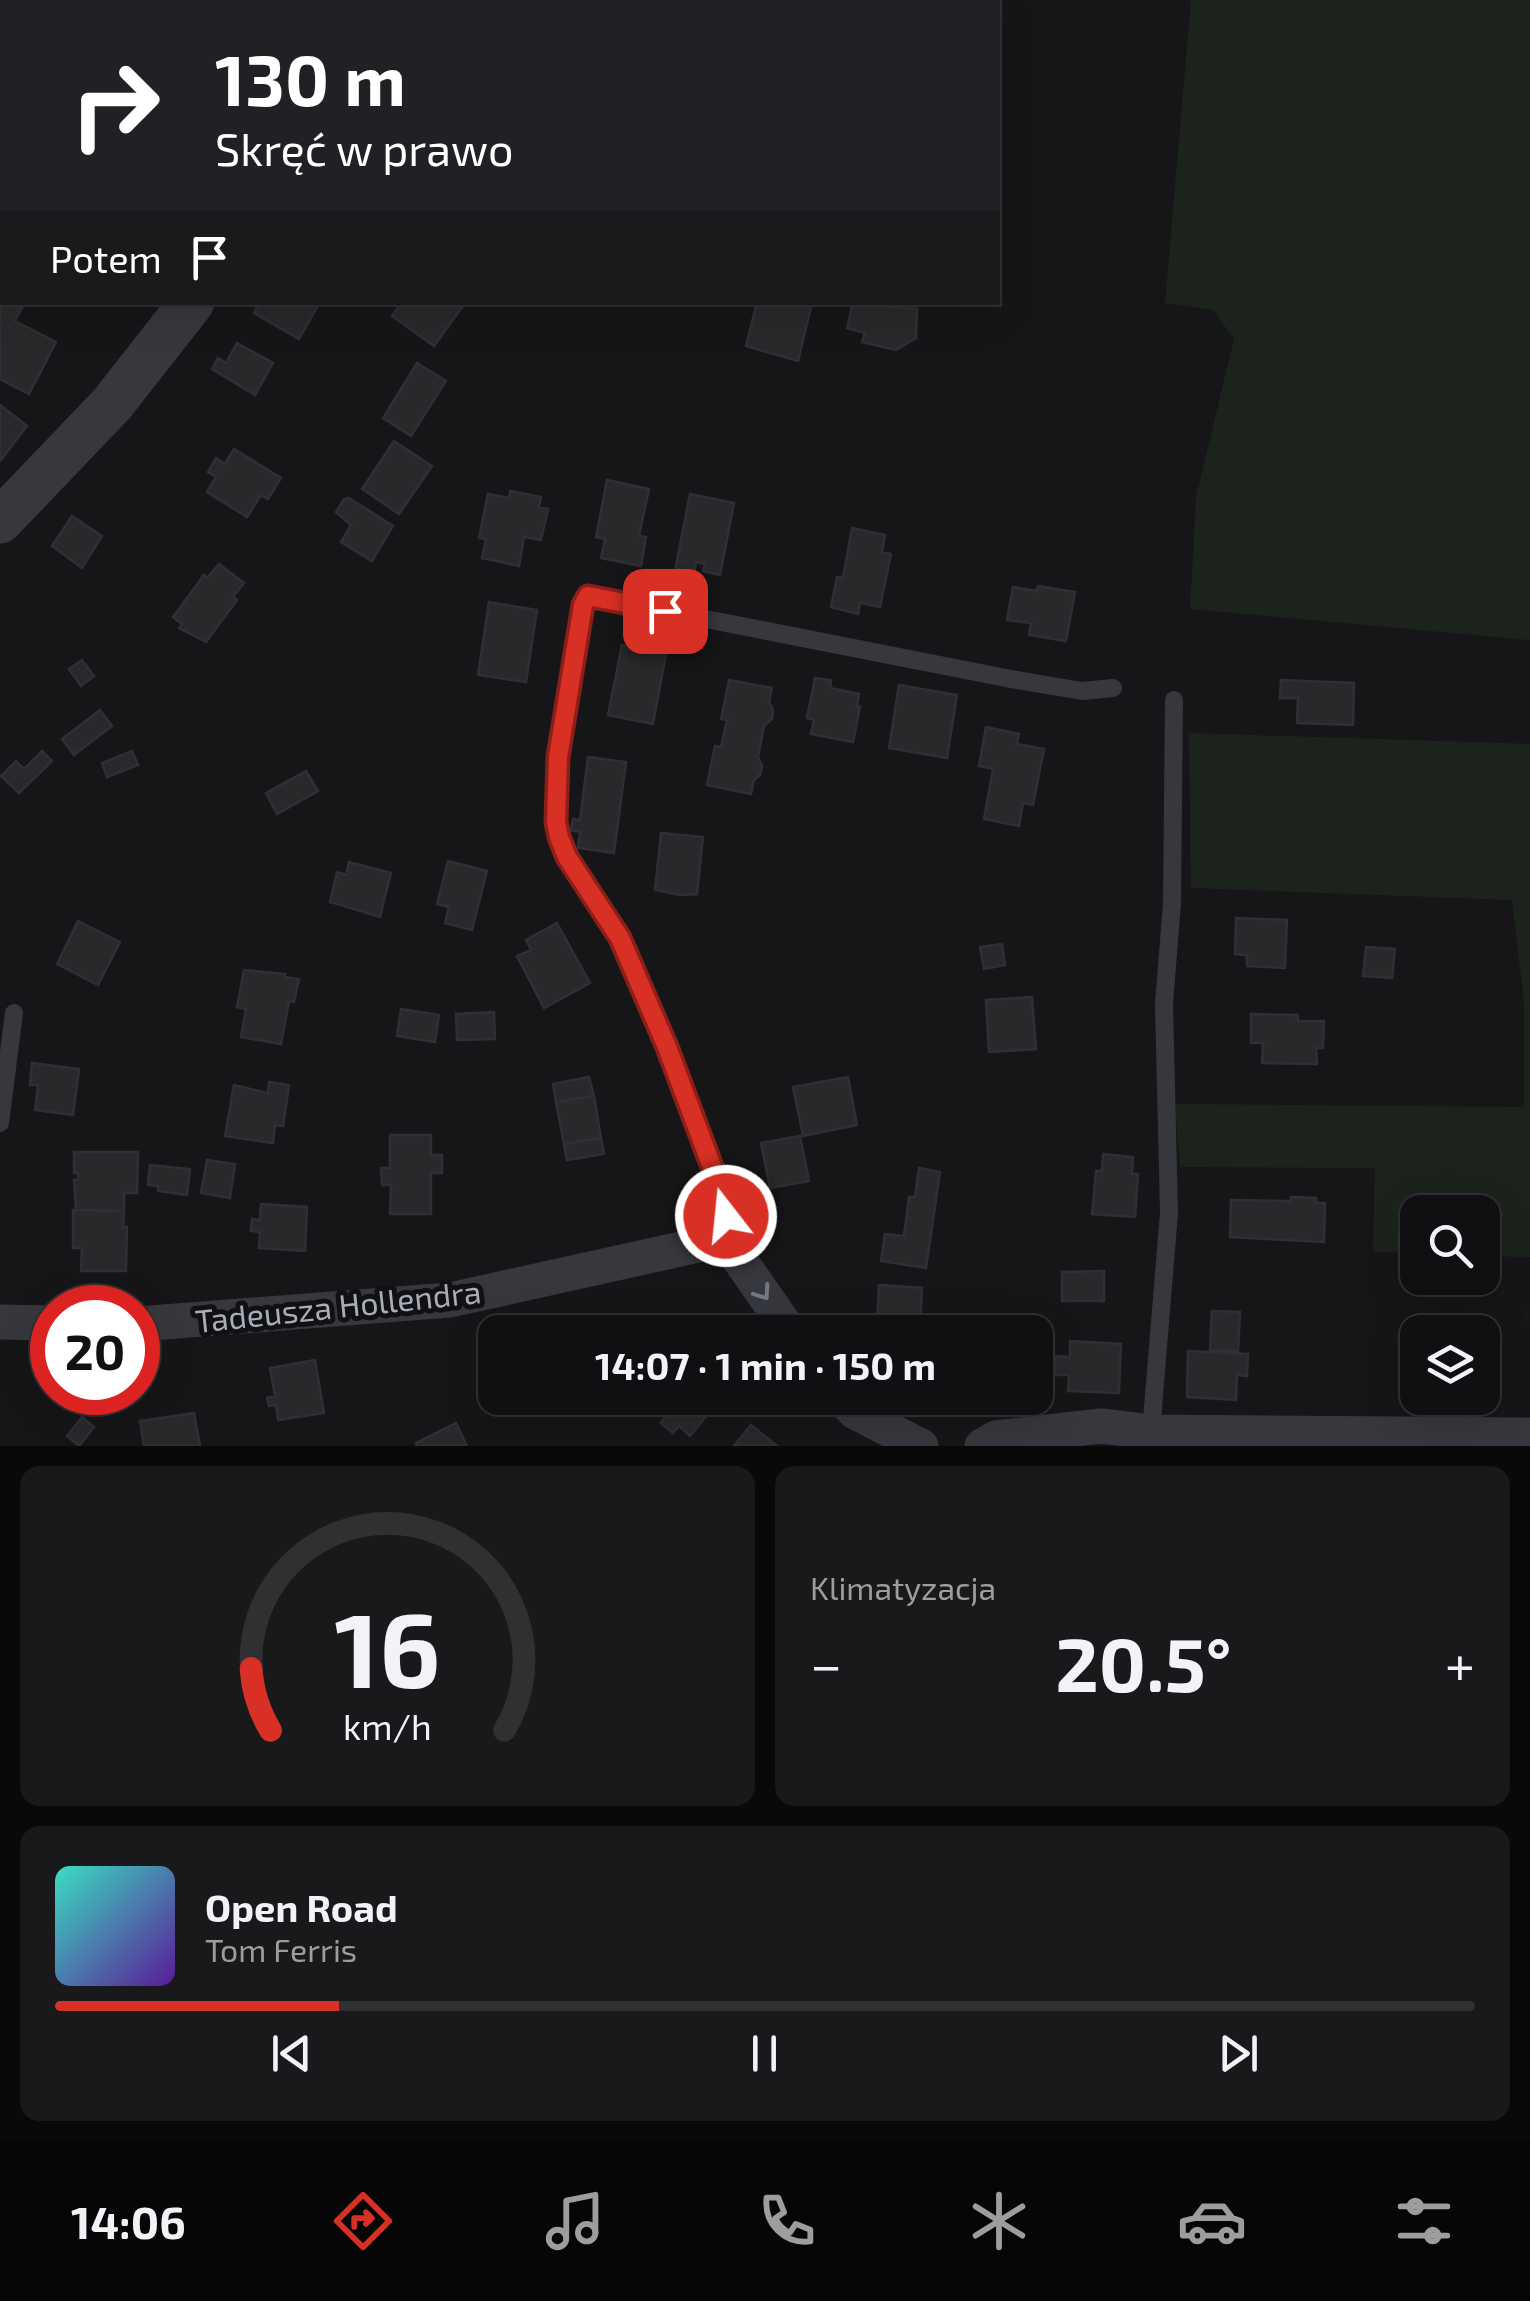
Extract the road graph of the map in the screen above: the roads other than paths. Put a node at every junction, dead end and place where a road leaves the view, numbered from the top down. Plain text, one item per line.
1 (190, 305) edge
2 (0, 520) edge
3 (1113, 688) dead end
4 (1174, 700) dead end
5 (14, 1014) dead end
6 (0, 1124) edge
7 (735, 1252) junction
8 (778, 1315) edge
9 (0, 1322) edge
10 (160, 1322) edge
11 (30, 1323) edge
12 (861, 1415) edge
13 (1151, 1432) junction
14 (1530, 1435) edge
15 (921, 1446) edge
16 (982, 1446) edge

1 - 2 street
3 - 7 lane
4 - 13 lane
5 - 6 lane
7 -> 8 street
7 - 10 street, Tadeusza Hollendra
9 - 11 street
12 - 15 street
13 - 14 street
13 - 16 street

